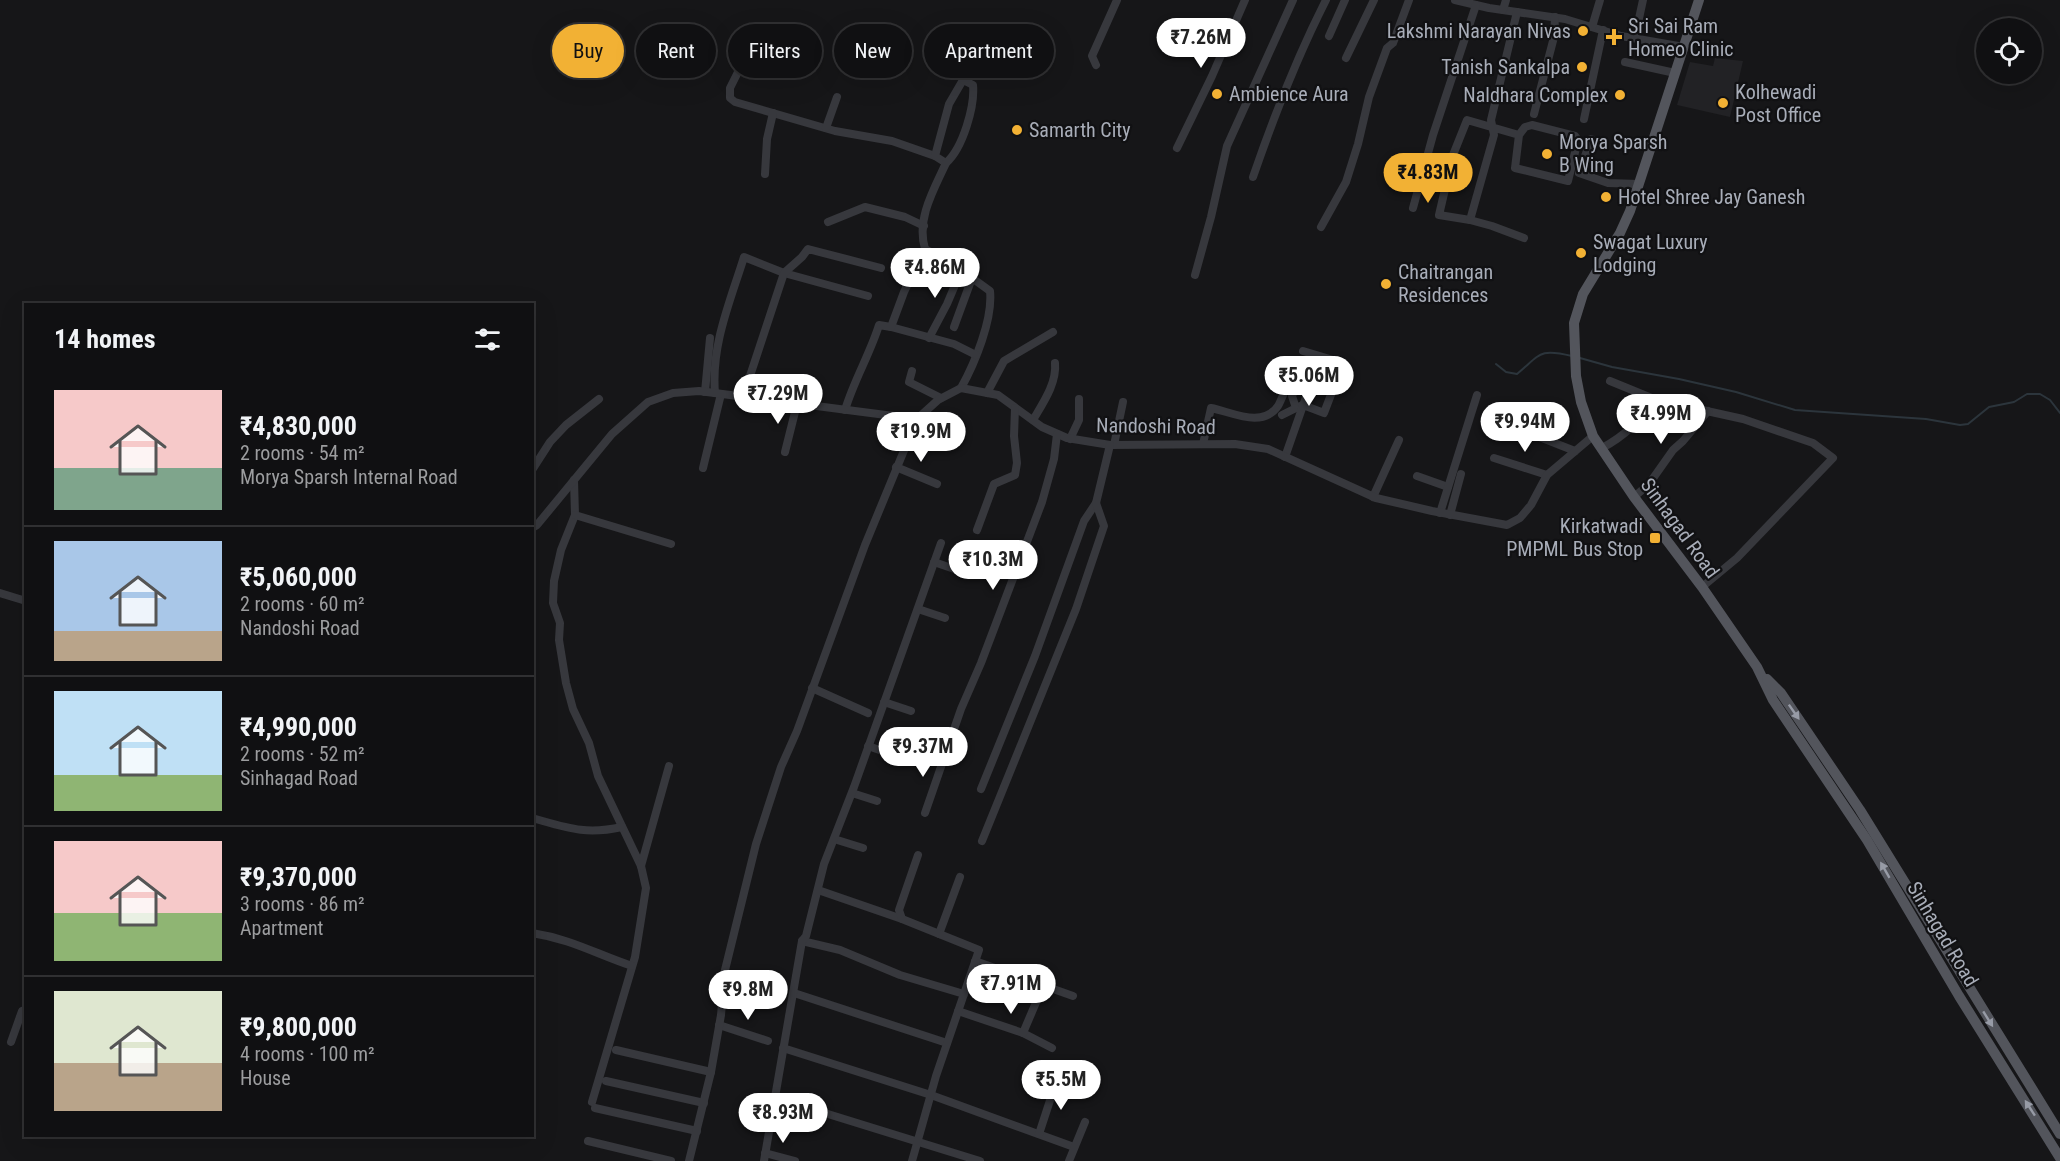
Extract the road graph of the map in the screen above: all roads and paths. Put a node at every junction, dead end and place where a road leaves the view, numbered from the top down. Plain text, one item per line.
1 (1117, 0) edge
2 (1245, 0) edge
3 (1293, 0) edge
4 (1326, 0) edge
5 (1345, 0) edge
6 (1374, 0) edge
7 (1410, 0) edge
8 (1455, 0) edge
9 (1506, 0) edge
10 (1600, 0) edge
11 (1643, 0) edge
12 (1699, 0) edge
13 (1476, 5) junction
14 (1503, 10) junction
15 (1518, 12) junction
16 (1555, 17) junction
17 (1592, 27) junction
18 (1603, 30) junction
19 (1329, 36) dead end
20 (1635, 37) junction
21 (1684, 47) junction
22 (1346, 58) dead end
23 (1625, 62) dead end
24 (1096, 65) dead end
25 (1675, 73) junction
26 (735, 78) edge
27 (837, 98) dead end
28 (773, 113) junction
29 (1534, 114) dead end
30 (1584, 119) dead end
31 (1493, 127) junction
32 (826, 128) junction
33 (1519, 135) junction
34 (1592, 139) dead end
35 (1177, 148) dead end
36 (934, 156) junction
37 (945, 166) junction
38 (765, 174) dead end
39 (1253, 177) dead end
40 (1639, 184) junction
41 (1413, 208) dead end
42 (1470, 220) junction
43 (828, 222) dead end
44 (924, 226) junction
45 (1321, 227) dead end
46 (1524, 237) dead end
47 (925, 249) junction
48 (881, 268) dead end
49 (961, 271) junction
50 (784, 273) junction
51 (1195, 275) dead end
52 (972, 278) junction
53 (868, 297) dead end
54 (891, 327) junction
55 (954, 327) dead end
56 (1053, 332) dead end
57 (710, 338) dead end
58 (928, 338) junction
59 (1304, 351) dead end
60 (976, 355) junction
61 (1055, 363) dead end
62 (912, 372) dead end
63 (1302, 374) dead end
64 (1610, 381) dead end
65 (961, 388) junction
66 (705, 392) junction
67 (987, 393) junction
68 (718, 394) junction
69 (1477, 395) dead end
70 (743, 397) junction
71 (1298, 397) junction
72 (599, 399) dead end
73 (941, 399) junction
74 (1079, 399) dead end
75 (1659, 400) junction
76 (1123, 402) dead end
77 (797, 404) junction
78 (1015, 408) junction
79 (845, 410) junction
80 (1708, 411) junction
81 (1282, 415) dead end
82 (1491, 418) dead end
83 (917, 419) junction
84 (1034, 420) junction
85 (1058, 434) junction
86 (1593, 436) junction
87 (1070, 439) junction
88 (1399, 440) dead end
89 (1203, 444) junction
90 (1112, 445) junction
91 (1602, 448) junction
92 (785, 452) dead end
93 (1575, 452) junction
94 (1285, 457) junction
95 (1494, 458) dead end
96 (534, 467) edge
97 (896, 467) junction
98 (703, 468) dead end
99 (1461, 474) dead end
100 (1547, 475) junction
101 (1417, 476) dead end
102 (574, 480) junction
103 (937, 484) dead end
104 (1448, 488) junction
105 (1372, 497) junction
106 (1634, 497) junction
107 (1096, 503) junction
108 (1440, 513) junction
109 (575, 515) junction
110 (1450, 515) junction
111 (534, 527) edge
112 (977, 530) dead end
113 (941, 543) dead end
114 (671, 544) dead end
115 (934, 562) junction
116 (963, 572) dead end
117 (1702, 587) junction
118 (0, 593) edge
119 (24, 600) edge
120 (918, 609) junction
121 (945, 618) dead end
122 (1757, 667) junction
123 (812, 688) junction
124 (884, 702) junction
125 (911, 711) dead end
126 (868, 713) dead end
127 (868, 746) junction
128 (894, 755) dead end
129 (669, 766) dead end
130 (981, 789) dead end
131 (852, 793) junction
132 (877, 801) dead end
133 (925, 813) dead end
134 (534, 819) edge
135 (622, 827) junction
136 (834, 839) junction
137 (982, 841) dead end
138 (863, 848) dead end
139 (918, 855) dead end
140 (641, 866) junction
141 (960, 877) dead end
142 (818, 890) junction
143 (902, 919) junction
144 (534, 933) edge
145 (939, 934) junction
146 (802, 942) junction
147 (975, 961) junction
148 (632, 966) junction
149 (1043, 986) junction
150 (794, 993) junction
151 (964, 994) junction
152 (1073, 996) dead end
153 (24, 1010) edge
154 (958, 1011) junction
155 (719, 1024) junction
156 (1023, 1034) junction
157 (768, 1041) dead end
158 (11, 1042) dead end
159 (947, 1043) junction
160 (783, 1048) junction
161 (1052, 1048) dead end
162 (616, 1050) dead end
163 (711, 1072) junction
164 (1058, 1079) dead end
165 (606, 1081) dead end
166 (930, 1095) junction
167 (775, 1100) junction
168 (704, 1103) junction
169 (1085, 1122) dead end
170 (697, 1131) junction
171 (1039, 1134) junction
172 (2060, 1134) edge
173 (588, 1141) dead end
174 (917, 1141) junction
175 (1074, 1147) junction
176 (764, 1157) edge
177 (2060, 1158) edge
178 (671, 1161) edge
179 (689, 1161) edge
180 (795, 1161) edge
181 (912, 1161) edge
182 (980, 1161) edge
183 (1069, 1161) edge

1 - 24 street
2 - 35 street
3 - 51 street
4 - 39 street
5 - 19 street
6 - 22 street
7 - 45 street
8 - 13 street
9 - 14 street
10 - 17 street
11 - 20 street
12 - 21 main road, Sinhagad Road
13 - 14 street
13 - 41 street
14 - 15 street
15 - 16 street
15 - 31 street
16 - 17 street
16 - 29 street
17 - 18 street
18 - 20 street
18 - 30 street
20 - 21 street
21 - 25 main road, Sinhagad Road
23 - 25 street
25 - 40 main road, Sinhagad Road
26 - 28 street
27 - 32 street
28 - 32 street
28 - 38 street
31 - 33 street
31 - 42 street
31 - 42 street
32 - 36 street
33 - 33 street
34 - 40 street
36 - 37 street
36 - 37 street
37 - 44 street
40 - 86 main road, Sinhagad Road
42 - 46 street
43 - 44 street
44 - 47 street
47 - 49 street
47 - 54 street
48 - 50 street
49 - 52 street
49 - 58 street
50 - 53 street
50 - 68 street
50 - 70 street
52 - 55 street
52 - 60 street
54 - 58 street
54 - 79 street
56 - 67 street
57 - 66 street
58 - 60 street
59 - 71 street
60 - 65 street
61 - 84 street
62 - 73 street
63 - 71 street
64 - 75 street
65 - 67 street, Nandoshi Road
65 - 73 street
66 - 68 street
66 - 102 street
67 - 78 street, Nandoshi Road
68 - 70 street
68 - 98 street
69 - 104 street
70 - 77 street
71 - 81 street
71 - 89 street
71 - 94 street
72 - 96 street
73 - 83 street
74 - 87 street
75 - 80 street
75 - 91 street
76 - 90 street
77 - 79 street
77 - 92 street
78 - 84 street, Nandoshi Road
78 - 112 street
79 - 83 street
80 - 106 street
80 - 117 street
82 - 93 street
83 - 97 street
84 - 85 street, Nandoshi Road
85 - 87 street, Nandoshi Road
85 - 133 street
86 - 91 main road, Sinhagad Road
86 - 93 street, Nandoshi Road
87 - 90 street, Nandoshi Road
88 - 105 street
89 - 90 street, Nandoshi Road
89 - 94 street, Nandoshi Road
90 - 107 street
91 - 106 main road, Sinhagad Road
93 - 100 street, Nandoshi Road
94 - 105 street, Nandoshi Road
95 - 100 street
97 - 103 street
97 - 123 street
99 - 110 street
100 - 110 street, Nandoshi Road
101 - 104 street
102 - 109 street
102 - 111 street
104 - 108 street
105 - 108 street, Nandoshi Road
106 - 117 main road, Sinhagad Road
107 - 130 street
107 - 137 street
108 - 110 street, Nandoshi Road
109 - 114 street
109 - 135 street
113 - 115 street
115 - 116 street
115 - 120 street
117 - 122 main road, Sinhagad Road
118 - 119 street
120 - 121 street
120 - 124 street
122 -> 172 main road, Sinhagad Road
177 -> 122 main road, Sinhagad Road
123 - 126 street
123 - 155 street
124 - 125 street
124 - 127 street
127 - 128 street
127 - 131 street
129 - 140 street
131 - 132 street
131 - 136 street
134 - 135 street
135 - 140 street
136 - 138 street
136 - 142 street
139 - 143 street
140 - 148 street
141 - 145 street
142 - 143 street
142 - 146 street
143 - 145 street
144 - 148 street
145 - 147 street
146 - 150 street
146 - 151 street
147 - 149 street
147 - 151 street
148 - 170 street
149 - 152 street
149 - 156 street
150 - 159 street
150 - 160 street
151 - 154 street
153 - 158 street
154 - 156 street
154 - 159 street
155 - 157 street
155 - 163 street
156 - 161 street
159 - 166 street
160 - 166 street
160 - 167 street
162 - 163 street
163 - 168 street
164 - 171 street
165 - 168 street
166 - 171 street
166 - 174 street
167 - 174 street
167 - 176 street
168 - 170 street
169 - 175 street
170 - 179 street
171 - 175 street
173 - 178 street
174 - 181 street
174 - 182 street
175 - 183 street
176 - 180 street

